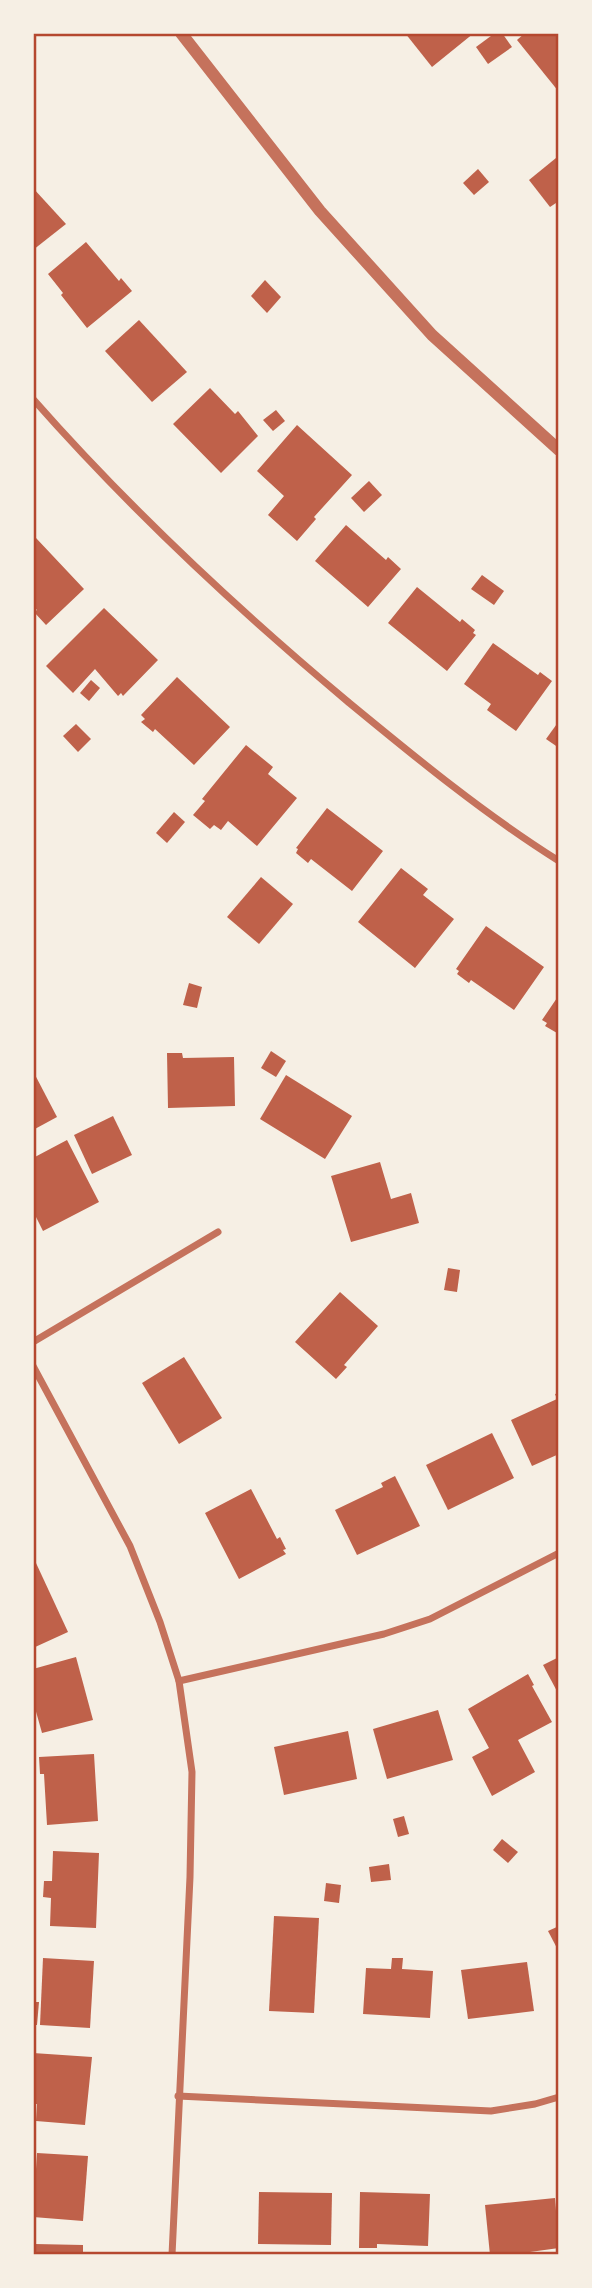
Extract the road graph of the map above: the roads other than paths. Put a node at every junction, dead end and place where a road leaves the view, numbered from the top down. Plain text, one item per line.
1 (181, 33) edge
2 (33, 399) edge
3 (559, 450) edge
4 (559, 861) edge
5 (218, 1233) dead end
6 (33, 1342) edge
7 (33, 1366) edge
8 (559, 1553) edge
9 (179, 1681) junction
10 (178, 2096) junction
11 (559, 2097) edge
12 (172, 2255) edge

1 - 3 street
2 - 4 street
5 - 6 street
7 - 9 street
8 - 9 street
9 - 10 street
10 - 11 street
10 - 12 street

